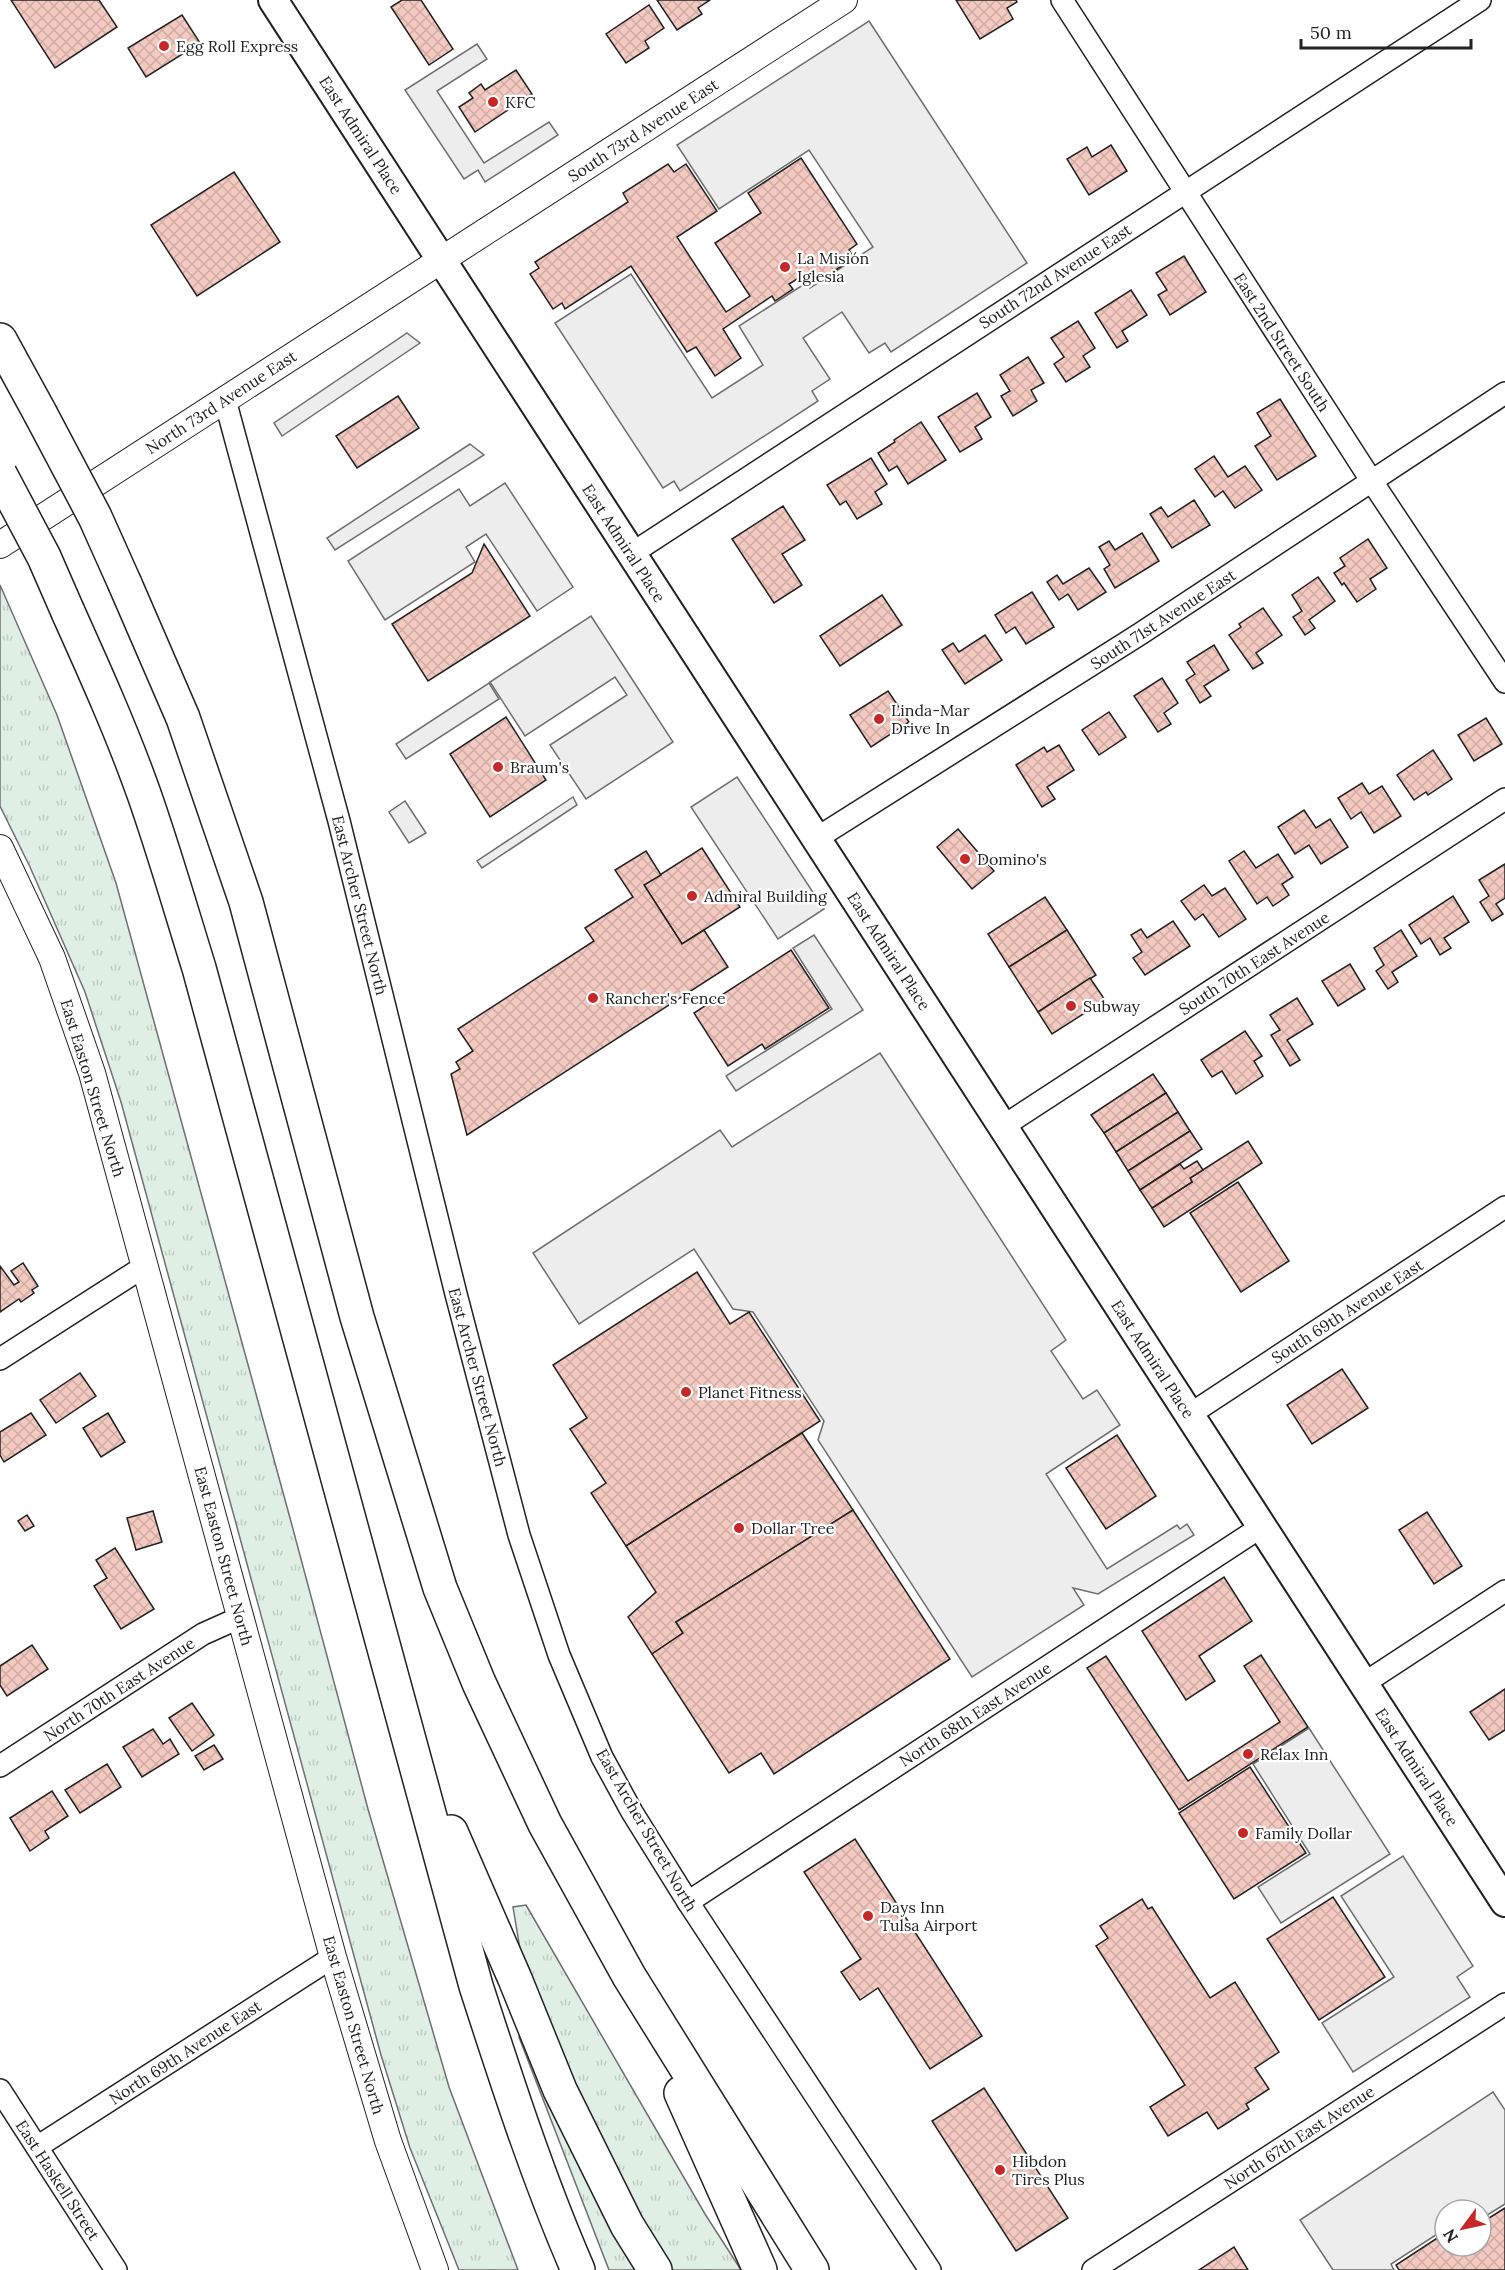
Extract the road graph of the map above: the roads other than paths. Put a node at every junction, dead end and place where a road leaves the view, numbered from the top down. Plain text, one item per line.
1 (273, 0) edge
2 (844, 0) edge
3 (1062, 0) edge
4 (1480, 0) edge
5 (1184, 191) junction
6 (443, 261) junction
7 (0, 340) edge
8 (1505, 393) edge
9 (225, 400) junction
10 (0, 474) edge
11 (1371, 480) junction
12 (0, 545) edge
13 (631, 554) junction
14 (1505, 682) edge
15 (1505, 799) edge
16 (816, 838) junction
17 (0, 848) edge
18 (1002, 1127) junction
19 (1505, 1207) edge
20 (145, 1266) junction
21 (0, 1359) edge
22 (1189, 1415) junction
23 (1262, 1527) junction
24 (1505, 1592) edge
25 (241, 1617) junction
26 (1363, 1684) junction
27 (404, 1726) junction
28 (0, 1766) edge
29 (688, 1902) junction
30 (1505, 1902) edge
31 (333, 1957) junction
32 (629, 1976) junction
33 (1505, 2004) edge
34 (0, 2090) edge
35 (37, 2147) junction
36 (116, 2270) edge
37 (435, 2270) edge
38 (579, 2270) edge
39 (655, 2270) edge
40 (760, 2270) edge
41 (812, 2270) edge
42 (930, 2270) edge
43 (1093, 2270) edge

1 - 6 main road, East Admiral Place
2 - 6 street, South 73rd Avenue East
3 - 5 street, East 2nd Street South
4 - 5 street, South 72nd Avenue East
5 - 11 street, East 2nd Street South
5 - 13 street, South 72nd Avenue East
6 - 9 street, North 73rd Avenue East
6 - 13 main road, East Admiral Place
7 - 32 highway, bridge
8 - 11 street, South 71st Avenue East
9 - 12 street, North 73rd Avenue East
9 - 29 street, East Archer Street North
10 - 27 highway, bridge
11 - 14 street, East 2nd Street South
11 - 16 street, South 71st Avenue East
13 - 16 main road, East Admiral Place
15 - 18 street, South 70th East Avenue
16 - 18 main road, East Admiral Place
17 - 20 street, East Easton Street North
18 - 22 main road, East Admiral Place
19 - 22 street, South 69th Avenue East
20 - 21 street
20 - 25 street, East Easton Street North
22 - 23 main road, East Admiral Place
23 - 26 main road, East Admiral Place
23 - 29 street, North 68th East Avenue
24 - 26 street
25 - 28 street, North 70th East Avenue
25 - 31 street, East Easton Street North
26 - 30 main road, East Admiral Place
27 - 38 highway
27 - 39 highway
29 - 42 street, East Archer Street North
31 - 35 street, North 69th Avenue East
31 - 37 street, East Easton Street North
32 - 40 highway
32 - 41 highway
33 - 43 street, North 67th East Avenue
34 - 35 street, East Haskell Street
35 - 36 street, East Haskell Street

